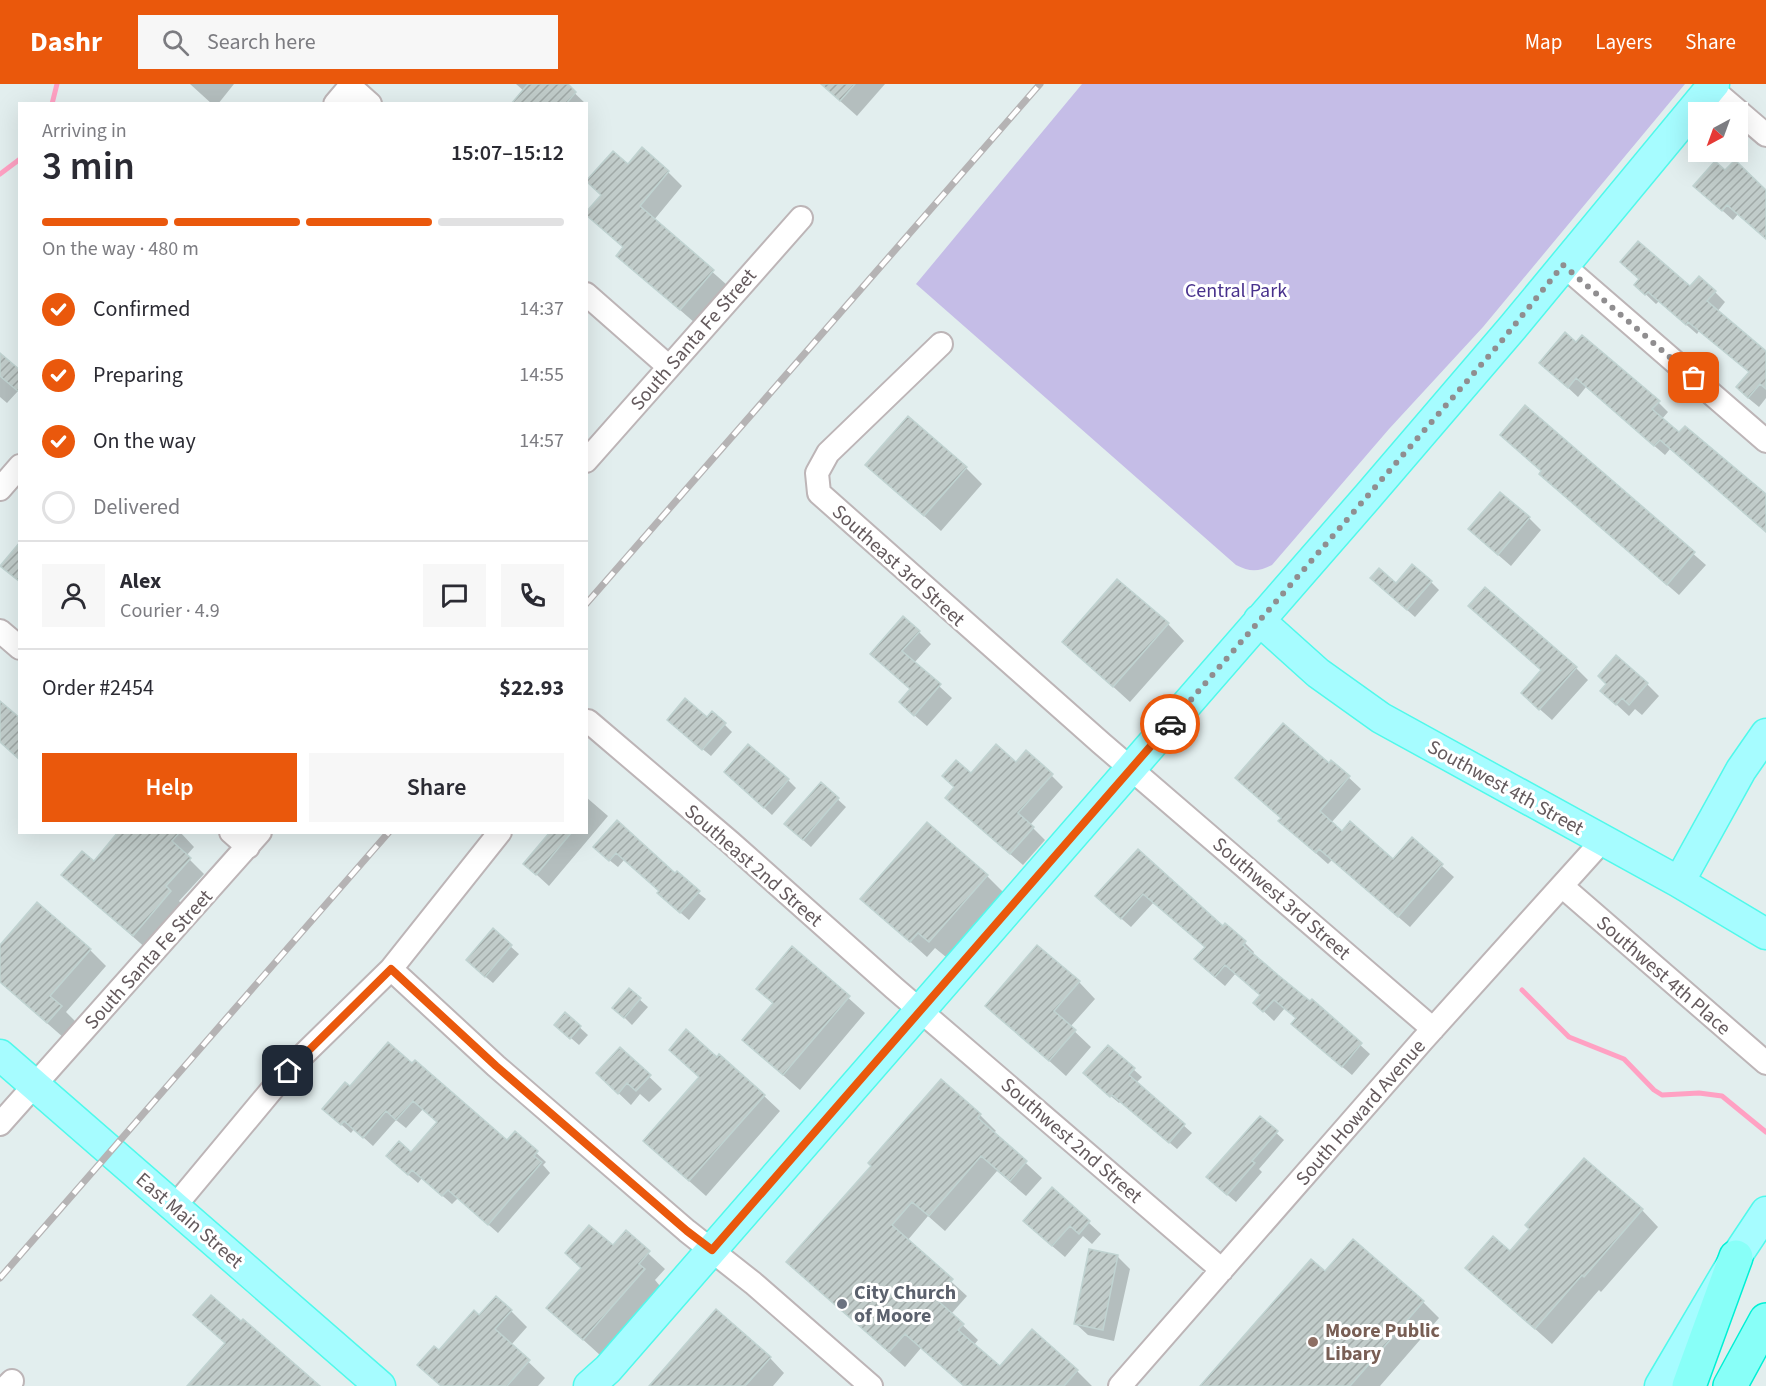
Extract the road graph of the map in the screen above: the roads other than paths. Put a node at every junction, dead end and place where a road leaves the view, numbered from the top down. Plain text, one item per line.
1 (351, 85) edge
2 (1712, 86) edge
3 (337, 102) edge
4 (368, 102) edge
5 (1766, 135) edge
6 (801, 218) dead end
7 (1563, 265) junction
8 (588, 296) edge
9 (941, 344) dead end
10 (669, 367) junction
11 (1766, 441) edge
12 (588, 459) edge
13 (18, 468) edge
14 (0, 489) edge
15 (1259, 620) junction
16 (0, 631) edge
17 (18, 646) edge
18 (588, 721) edge
19 (1766, 734) edge
20 (1131, 769) junction
21 (498, 834) edge
22 (246, 837) edge
23 (1603, 840) junction
24 (1678, 882) junction
25 (1563, 887) junction
26 (1766, 934) edge
27 (391, 969) junction
28 (921, 1010) junction
29 (1433, 1029) junction
30 (0, 1055) edge
31 (1766, 1063) edge
32 (35, 1085) junction
33 (0, 1124) edge
34 (175, 1206) junction
35 (1766, 1212) edge
36 (712, 1250) junction
37 (1736, 1257) junction
38 (1222, 1270) junction
39 (1766, 1320) edge
40 (598, 1380) edge
41 (380, 1386) edge
42 (871, 1386) edge
43 (1120, 1386) edge
44 (1660, 1386) edge
45 (1689, 1386) edge
46 (1730, 1386) edge

1 - 3 street
1 - 4 street
2 - 5 street
2 - 7 main road
6 - 10 street, South Santa Fe Street
7 - 11 street
7 - 15 main road
8 - 10 street
9 - 20 street, Southeast 3rd Street
10 - 12 street, South Santa Fe Street
13 - 14 street
15 - 20 main road
15 - 23 main road, Southwest 4th Street
16 - 17 street
18 - 28 street, Southeast 2nd Street
19 - 24 main road
20 - 28 main road
20 - 29 street, Southwest 3rd Street
21 - 27 street
22 - 32 street, South Santa Fe Street
23 - 24 main road, Southwest 4th Street
23 - 25 street, South Howard Avenue
24 - 26 main road, Southwest 4th Street
25 - 29 street, South Howard Avenue
25 - 31 street, Southwest 4th Place
27 - 34 street
27 - 36 street
28 - 36 main road
28 - 38 street, Southwest 2nd Street
29 - 38 street, South Howard Avenue
30 - 32 main road, East Main Street
32 - 33 street, South Santa Fe Street
32 - 34 main road, East Main Street
34 - 41 main road, East Main Street
35 - 37 main road
36 - 40 main road
36 - 42 street
37 - 44 main road
37 - 45 highway
38 - 43 street, South Howard Avenue
39 - 46 highway

